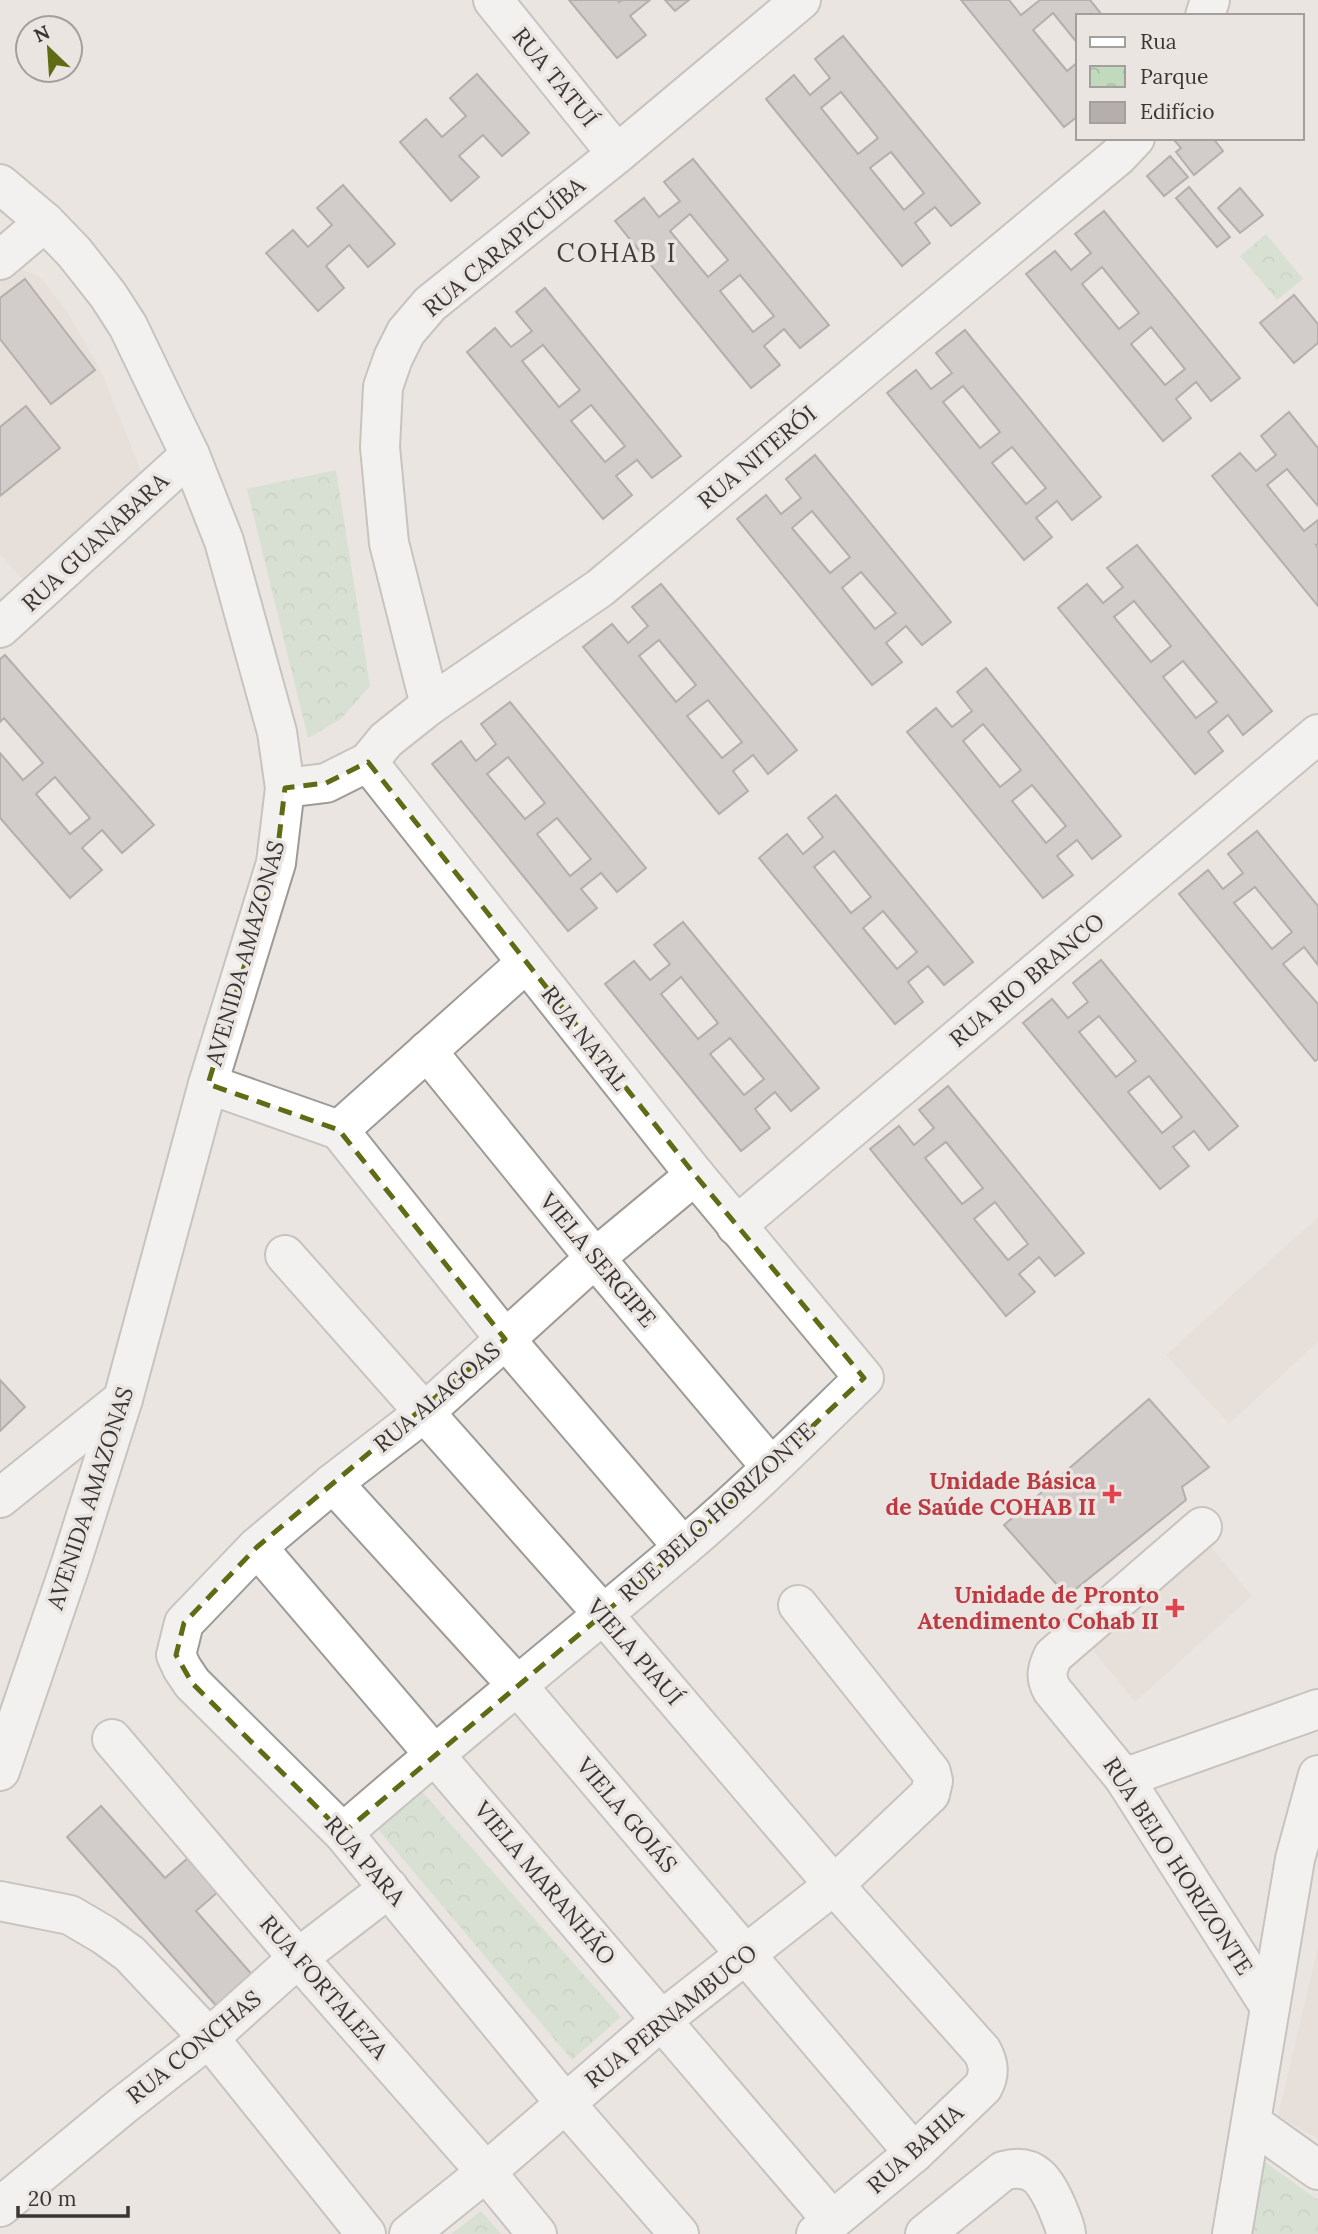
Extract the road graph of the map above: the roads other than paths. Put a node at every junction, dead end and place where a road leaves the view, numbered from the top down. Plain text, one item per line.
1 (493, 0) edge
2 (801, 0) edge
3 (1133, 140) edge
4 (617, 154) junction
5 (0, 184) edge
6 (46, 222) junction
7 (0, 260) edge
8 (190, 454) junction
9 (0, 628) edge
10 (430, 705) junction
11 (1318, 734) edge
12 (368, 762) junction
13 (285, 788) junction
14 (526, 963) junction
15 (427, 1051) junction
16 (208, 1084) junction
17 (338, 1130) junction
18 (695, 1175) junction
19 (736, 1226) junction
20 (285, 1255) dead end
21 (595, 1258) junction
22 (505, 1339) junction
23 (864, 1378) joint
24 (123, 1399) junction
25 (425, 1412) junction
26 (771, 1467) junction
27 (333, 1483) junction
28 (0, 1498) edge
29 (1202, 1527) dead end
30 (257, 1547) junction
31 (683, 1547) junction
32 (798, 1605) dead end
33 (603, 1614) junction
34 (184, 1623) joint
35 (516, 1684) junction
36 (1318, 1709) edge
37 (112, 1739) dead end
38 (434, 1753) junction
39 (0, 1770) edge
40 (1318, 1775) edge
41 (1124, 1778) junction
42 (343, 1833) junction
43 (834, 1885) junction
44 (389, 1888) junction
45 (0, 1901) edge
46 (745, 1955) junction
47 (298, 1958) junction
48 (1270, 2007) junction
49 (662, 2020) junction
50 (209, 2038) junction
51 (982, 2051) joint
52 (565, 2103) junction
53 (1252, 2123) junction
54 (914, 2152) junction
55 (1318, 2170) edge
56 (486, 2172) junction
57 (0, 2207) edge
58 (824, 2227) edge
59 (366, 2234) edge
60 (409, 2234) edge
61 (537, 2234) edge
62 (679, 2234) edge
63 (925, 2234) edge
64 (1066, 2234) edge
65 (1232, 2234) edge

1 - 4 street, RUA TATUÍ
2 - 4 street, RUA CARAPICUÍBA
3 - 10 street, RUA NITERÓI
4 - 10 street, RUA CARAPICUÍBA
5 - 6 street, AVENIDA AMAZONAS
6 - 7 street
6 - 8 street, AVENIDA AMAZONAS
8 - 9 street, RUA GUANABARA
8 - 13 street, AVENIDA AMAZONAS
10 - 12 street, RUA NITERÓI
11 - 19 street, RUA RIO BRANCO
12 - 13 street
12 - 14 street, RUA NATAL
13 - 16 street, AVENIDA AMAZONAS
14 - 15 street
14 - 18 street, RUA NATAL
15 - 17 street
15 - 21 street, VIELA SERGIPE
16 - 17 street
16 - 24 street, AVENIDA AMAZONAS
17 - 22 street
18 - 19 street, RUA NATAL
18 - 21 street, RUA ALAGOAS
19 - 23 street, RUA NATAL
20 - 25 street, VIELA PIAUÍ
21 - 22 street, RUA ALAGOAS
21 - 26 street, VIELA SERGIPE
22 - 25 street, RUA ALAGOAS
22 - 31 street
23 - 26 street, RUE BELO HORIZONTE
24 - 28 street
24 - 39 street, AVENIDA AMAZONAS
25 - 27 street, RUA ALAGOAS
25 - 33 street, VIELA PIAUÍ
26 - 31 street, RUE BELO HORIZONTE
27 - 30 street, RUA ALAGOAS
27 - 35 street, VIELA GOIÁS
29 - 41 street, RUA BELO HORIZONTE
30 - 34 street, RUA ALAGOAS
30 - 38 street, VIELA MARANHÃO
31 - 33 street, RUE BELO HORIZONTE
32 - 43 street, RUA PERNAMBUCO
33 - 35 street, RUE BELO HORIZONTE
33 - 43 street, VIELA PIAUÍ
34 - 42 street, RUA PARA
35 - 38 street, RUE BELO HORIZONTE
35 - 46 street, VIELA GOIÁS
36 - 41 street
37 - 47 street, RUA FORTALEZA
38 - 42 street, RUE BELO HORIZONTE
38 - 49 street, VIELA MARANHÃO
40 - 48 street
41 - 48 street, RUA BELO HORIZONTE
42 - 44 street, RUA PARA
43 - 46 street, RUA PERNAMBUCO
43 - 51 street, VIELA PIAUÍ
44 - 47 street, RUA CONCHAS
44 - 52 street, RUA PARA
45 - 50 street
46 - 49 street, RUA PERNAMBUCO
46 - 54 street, VIELA GOIÁS
47 - 50 street, RUA CONCHAS
47 - 56 street, RUA FORTALEZA
48 - 53 street
49 - 52 street, RUA PERNAMBUCO
49 - 58 street, VIELA MARANHÃO
50 - 57 street, RUA CONCHAS
50 - 59 street
51 - 54 street, RUA BAHIA
52 - 56 street, RUA PERNAMBUCO
52 - 62 street, RUA PARA
53 - 55 street
53 - 65 street
54 - 58 street, RUA BAHIA
56 - 60 street, RUA PERNAMBUCO
56 - 61 street, RUA FORTALEZA
63 - 64 street

